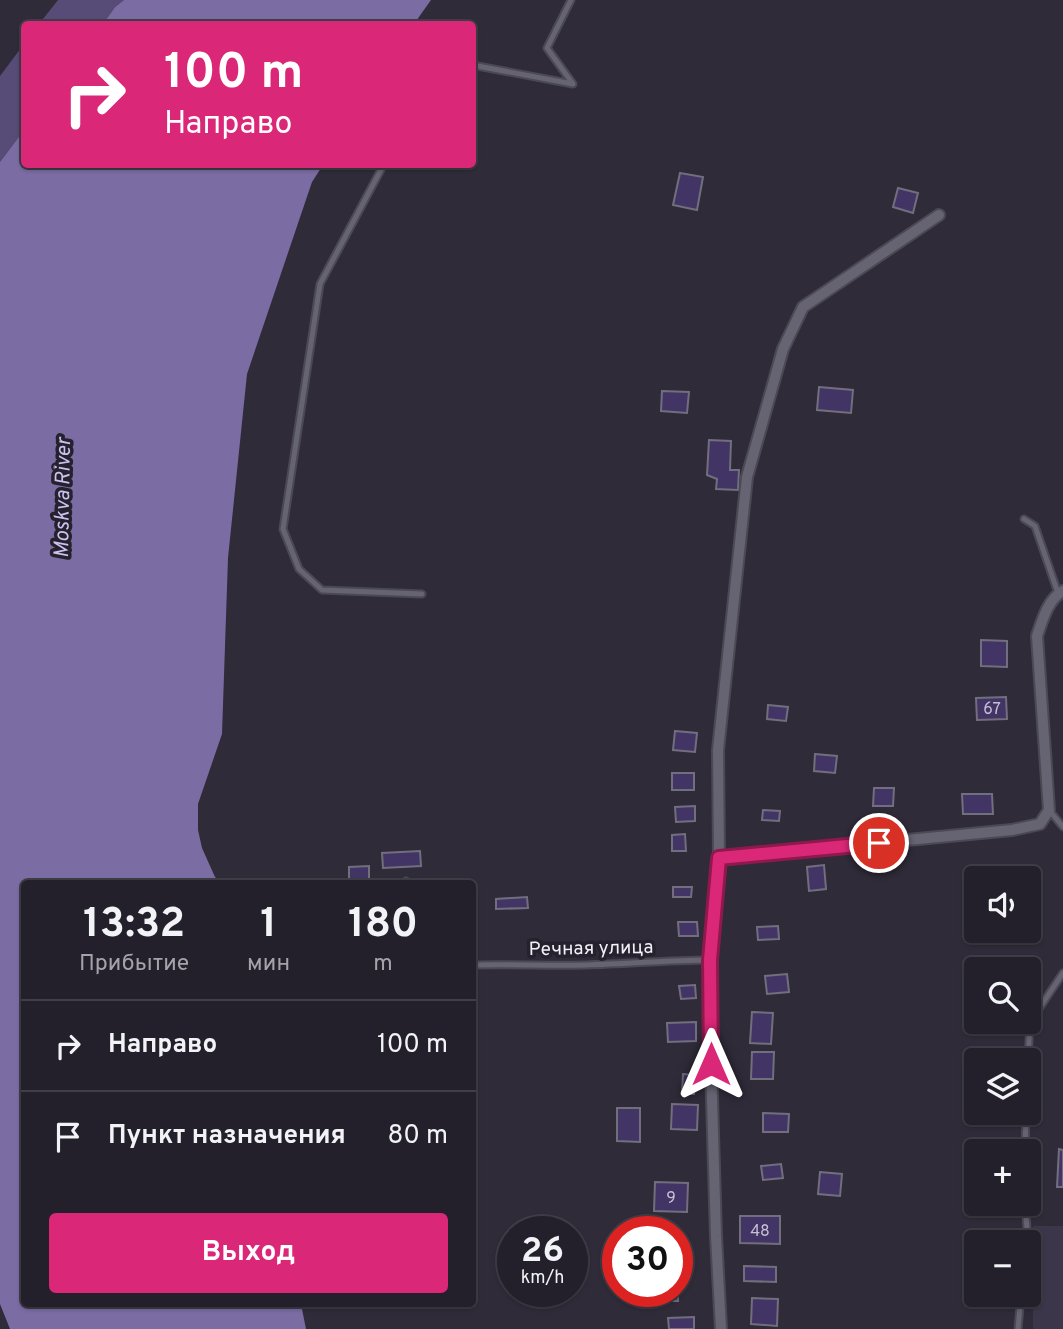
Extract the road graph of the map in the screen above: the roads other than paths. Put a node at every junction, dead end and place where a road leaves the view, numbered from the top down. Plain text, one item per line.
1 (571, 0) edge
2 (476, 66) edge
3 (382, 168) edge
4 (939, 215) dead end
5 (1024, 519) dead end
6 (1060, 593) edge
7 (422, 594) dead end
8 (1049, 810) junction
9 (1063, 827) edge
10 (719, 858) junction
11 (710, 960) junction
12 (476, 965) edge
13 (1063, 973) edge
14 (1029, 1048) edge
15 (1020, 1307) edge
16 (721, 1329) edge
17 (1018, 1329) edge

1 - 2 lane
3 - 7 lane
4 - 10 street
5 - 6 lane
6 - 8 street
8 - 9 lane
8 - 10 street
10 - 11 street
11 - 12 lane, Речная улица
11 - 16 street
13 - 14 lane
15 - 17 lane

